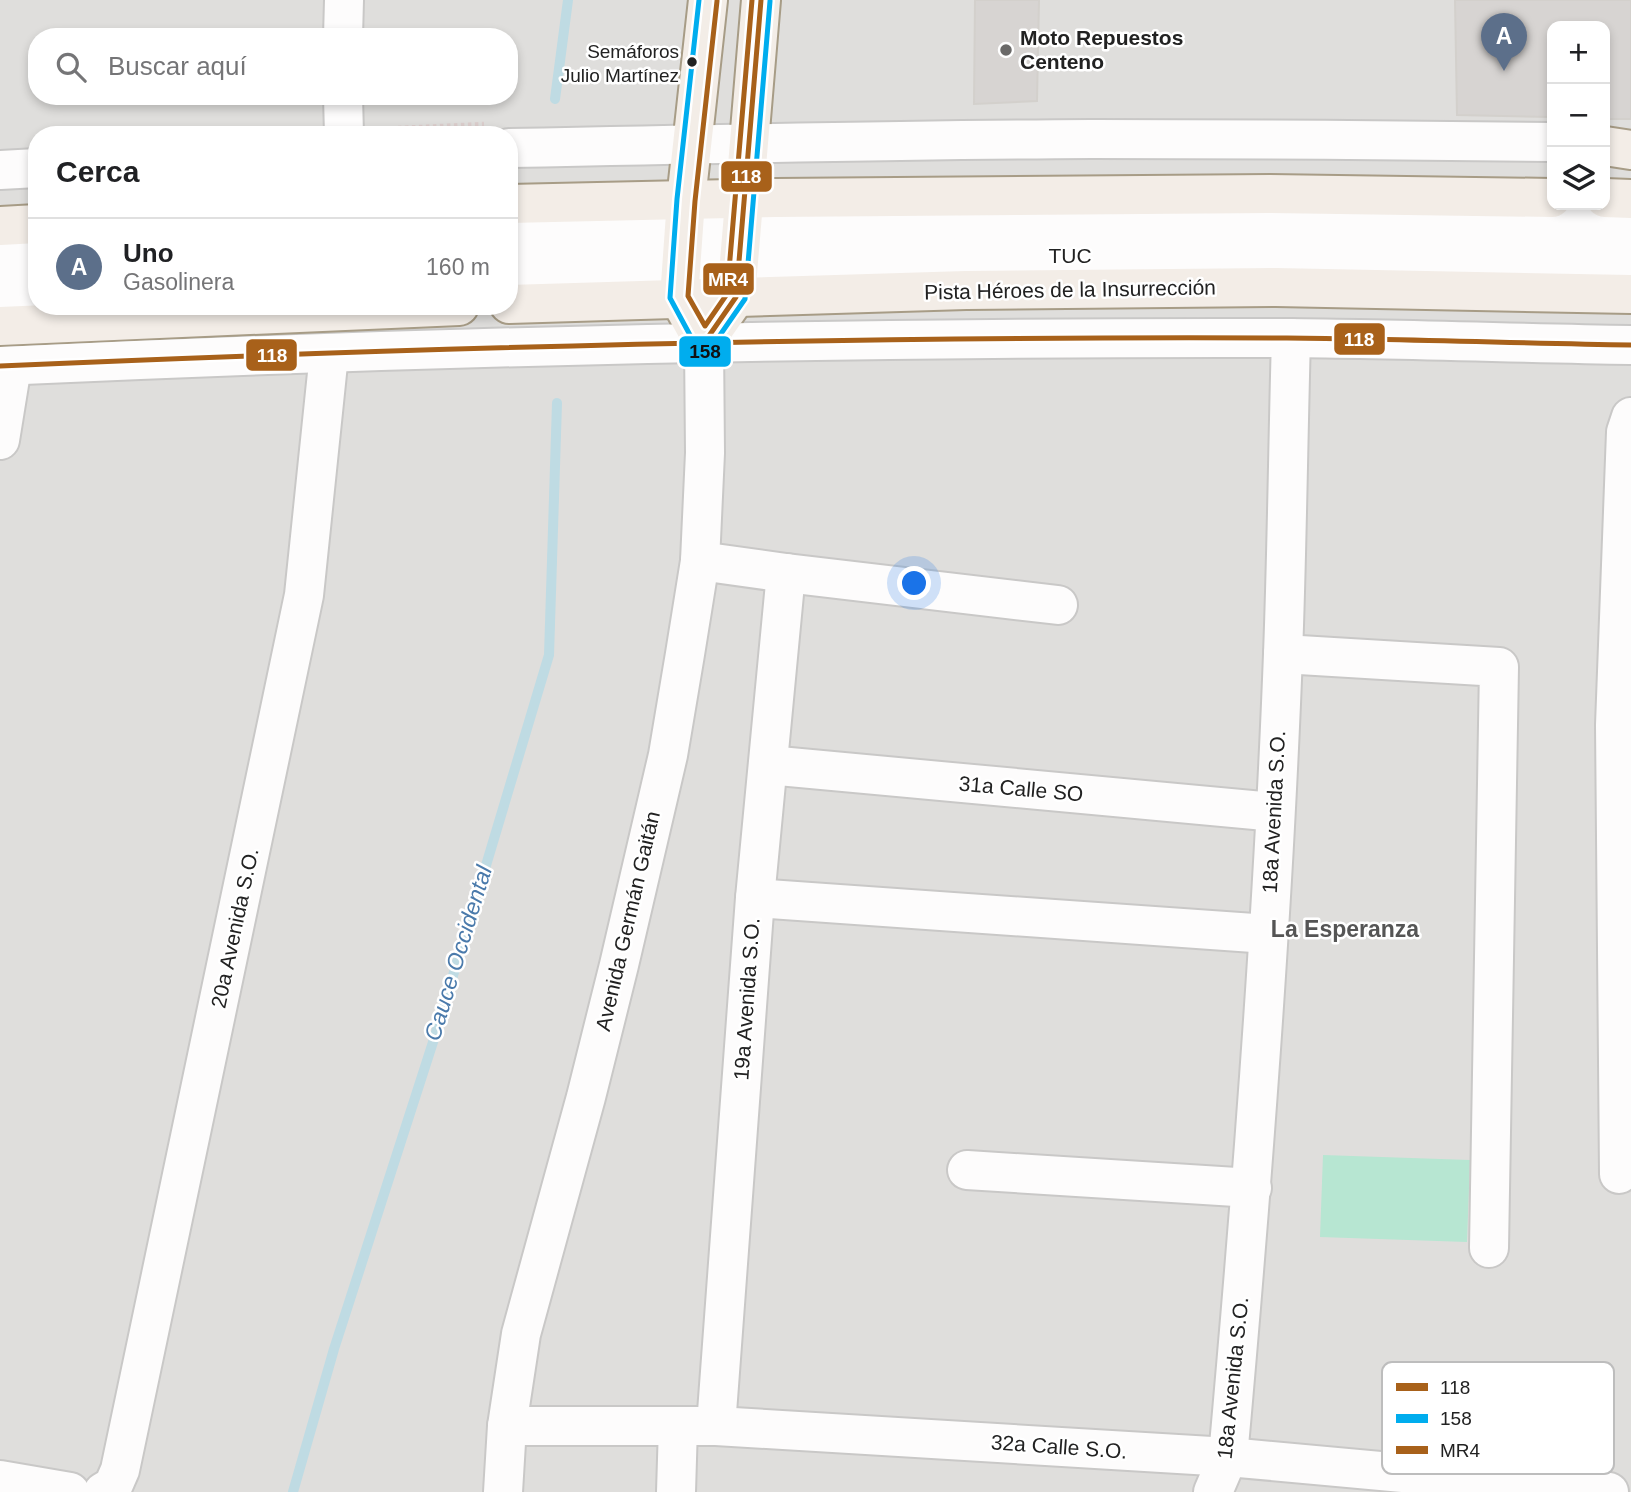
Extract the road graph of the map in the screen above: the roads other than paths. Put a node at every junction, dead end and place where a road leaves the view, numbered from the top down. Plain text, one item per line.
1 (344, 0) edge
2 (708, 0) edge
3 (761, 0) edge
4 (343, 28) edge
5 (344, 105) edge
6 (344, 126) edge
7 (1547, 142) edge
8 (748, 143) junction
9 (1631, 143) edge
10 (1610, 144) edge
11 (692, 145) junction
12 (1610, 145) edge
13 (518, 148) edge
14 (1631, 150) edge
15 (28, 168) edge
16 (0, 170) edge
17 (1547, 198) edge
18 (1610, 198) edge
19 (1631, 198) edge
20 (518, 206) edge
21 (28, 224) edge
22 (0, 226) edge
23 (1631, 229) edge
24 (518, 238) edge
25 (740, 246) junction
26 (682, 248) junction
27 (28, 258) edge
28 (0, 260) edge
29 (1631, 260) edge
30 (518, 269) edge
31 (28, 293) edge
32 (1631, 294) edge
33 (0, 295) edge
34 (518, 301) edge
35 (252, 315) edge
36 (0, 326) edge
37 (1291, 338) junction
38 (704, 343) junction
39 (1631, 345) edge
40 (329, 354) junction
41 (6, 366) edge
42 (1631, 417) edge
43 (0, 440) edge
44 (700, 561) junction
45 (786, 573) junction
46 (1058, 605) dead end
47 (1283, 654) junction
48 (768, 765) junction
49 (1275, 813) junction
50 (755, 898) junction
51 (1268, 934) junction
52 (967, 1170) dead end
53 (1619, 1174) dead end
54 (1252, 1188) junction
55 (1489, 1248) dead end
56 (507, 1426) junction
57 (678, 1426) junction
58 (716, 1426) junction
59 (1228, 1457) junction
60 (1382, 1471) edge
61 (1413, 1474) edge
62 (0, 1480) edge
63 (70, 1492) edge
64 (103, 1492) edge
65 (503, 1492) edge
66 (676, 1492) edge
67 (1213, 1492) edge
68 (1609, 1492) edge

1 - 4 street
2 - 11 main road
3 - 8 main road
5 - 6 street
7 - 8 street
8 - 11 street
8 - 25 main road
9 - 10 street
11 - 13 street
11 - 26 main road
12 - 14 main road
15 - 16 street
17 - 25 main road, Pista Héroes de la Insurrección
18 - 19 main road
20 - 26 main road, Pista Héroes de la Insurrección
21 - 22 main road
23 - 25 street, TUC
24 - 26 street
25 - 26 main road, Pista Héroes de la Insurrección
25 - 26 main road, Pista Héroes de la Insurrección
25 - 29 street, TUC
25 - 32 main road, Pista Héroes de la Insurrección
25 - 38 main road
26 - 30 street
26 - 34 main road, Pista Héroes de la Insurrección
26 - 38 main road, Avenida Germán Gaitán
27 - 28 street
31 - 33 street
35 - 36 main road
37 - 38 street
37 - 39 street
37 - 47 street, 18a Avenida S.O.
38 - 40 street
38 - 44 street, Avenida Germán Gaitán
40 - 41 street
40 - 64 street, 20a Avenida S.O.
41 - 43 street
42 - 53 street
44 - 45 street
44 - 56 street, Avenida Germán Gaitán
45 - 46 street
45 - 48 street, 19a Avenida S.O.
47 - 49 street, 18a Avenida S.O.
47 - 55 street
48 - 49 street, 31a Calle SO
48 - 50 street, 19a Avenida S.O.
49 - 51 street, 18a Avenida S.O.
50 - 51 street
50 - 58 street, 19a Avenida S.O.
51 - 54 street, 18a Avenida S.O.
52 - 54 street
54 - 59 street, 18a Avenida S.O.
56 - 57 street, 32a Calle S.O.
56 - 65 street, Avenida Germán Gaitán
57 - 58 street, 32a Calle S.O.
57 - 66 street
58 - 59 street, 32a Calle S.O.
59 - 60 street, 32a Calle S.O.
59 - 67 street, 18a Avenida S.O.
61 - 68 street, 32a Calle S.O.
62 - 63 street

